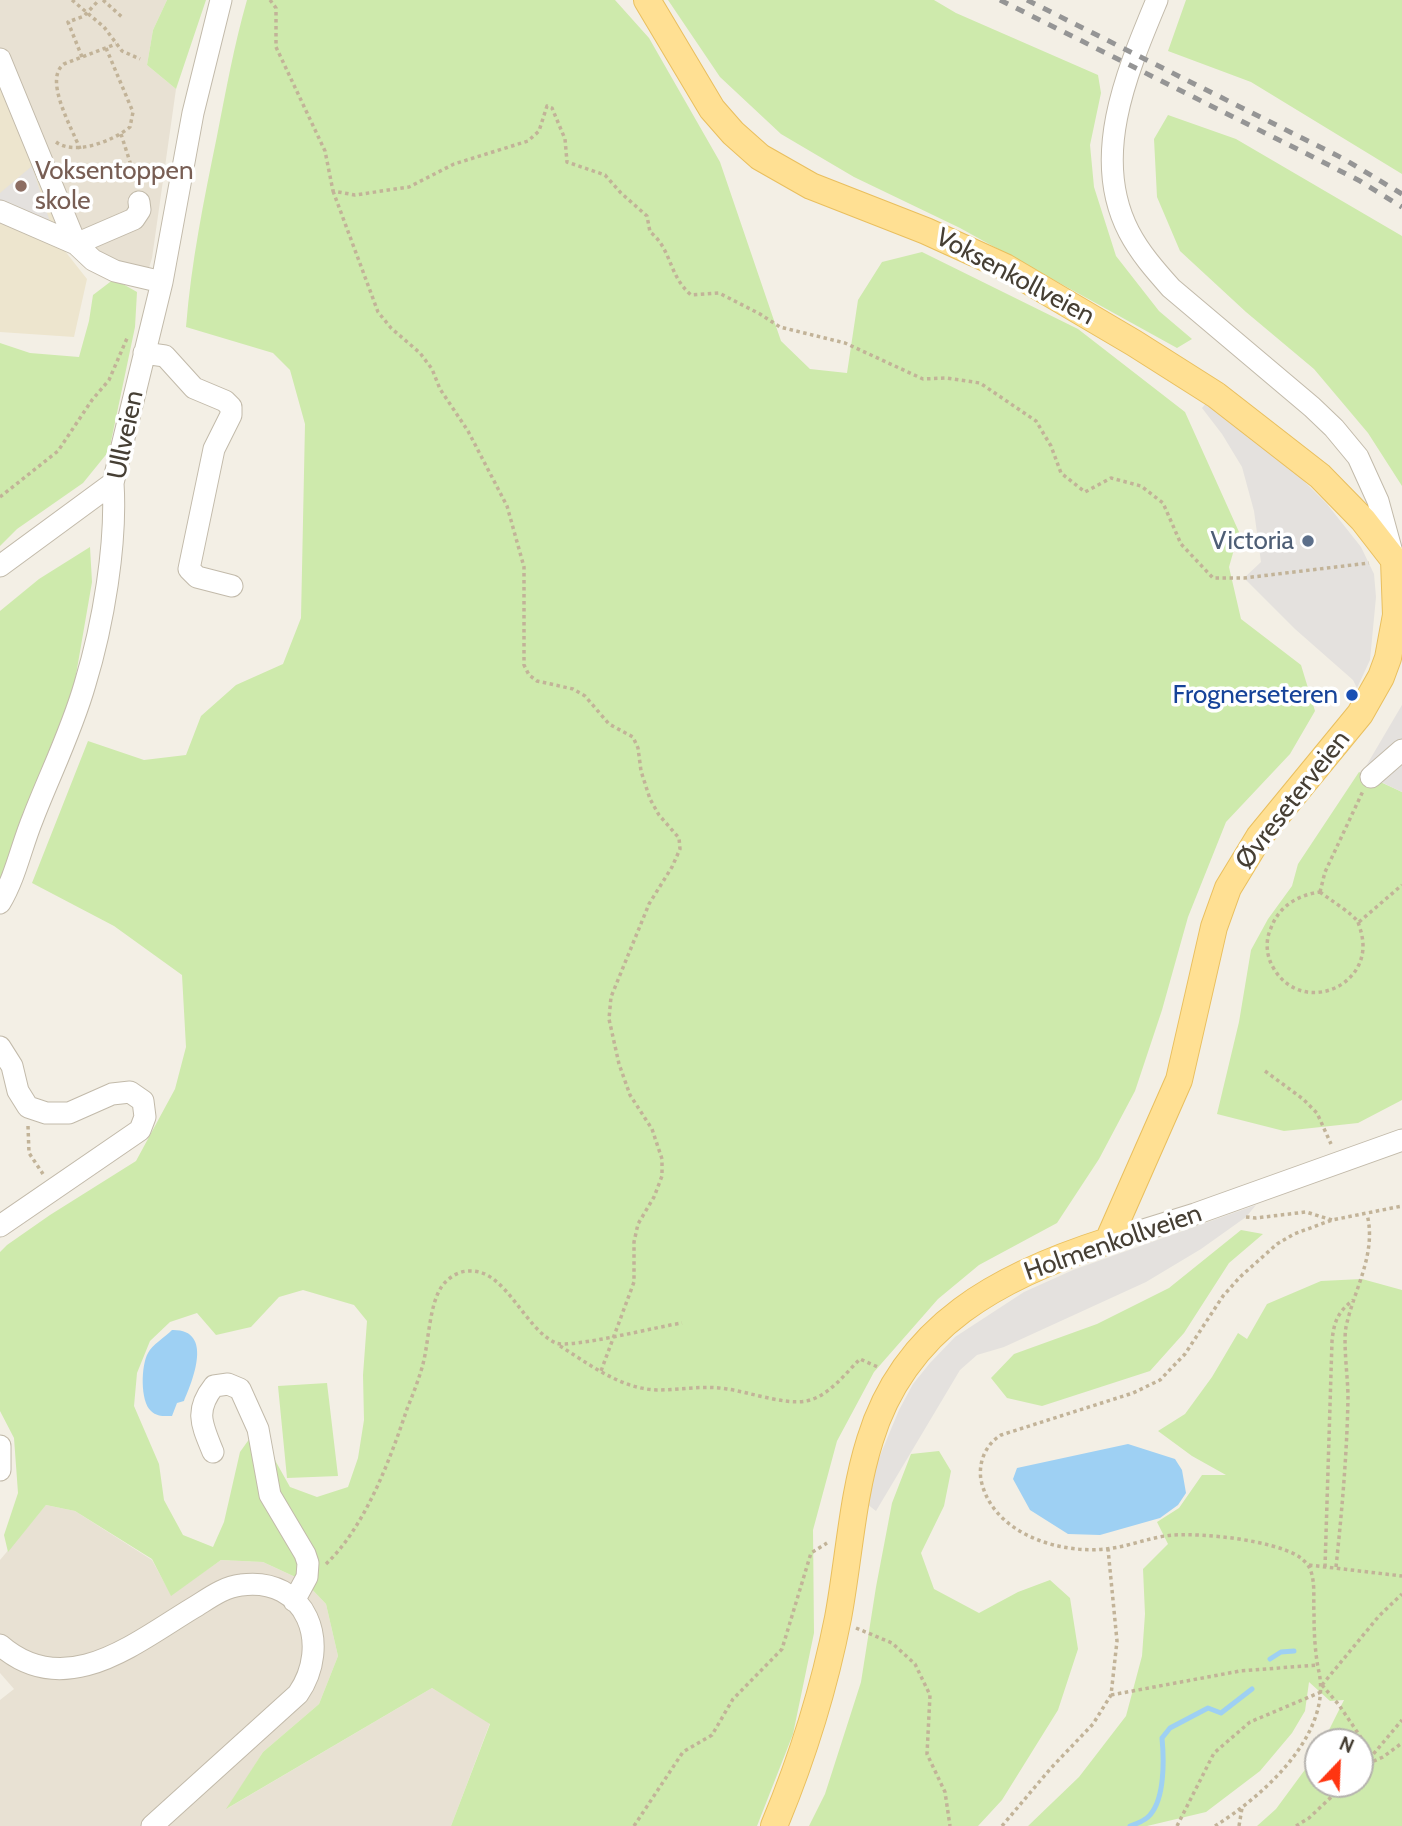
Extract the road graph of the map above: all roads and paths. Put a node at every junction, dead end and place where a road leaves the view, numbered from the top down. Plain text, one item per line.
1 (72, 0) edge
2 (101, 0) edge
3 (221, 0) edge
4 (270, 0) edge
5 (647, 0) edge
6 (1157, 0) edge
7 (87, 13) junction
8 (122, 17) dead end
9 (116, 44) junction
10 (106, 48) junction
11 (82, 57) junction
12 (0, 59) edge
13 (141, 59) dead end
14 (121, 134) junction
15 (51, 136) dead end
16 (64, 147) junction
17 (80, 149) junction
18 (61, 153) dead end
19 (333, 191) junction
20 (139, 196) joint
21 (0, 211) edge
22 (76, 244) junction
23 (162, 282) junction
24 (150, 330) junction
25 (144, 353) junction
26 (113, 483) junction
27 (0, 496) edge
28 (0, 566) edge
29 (1398, 567) edge
30 (232, 586) dead end
31 (1402, 750) edge
32 (1371, 777) joint
33 (1402, 885) edge
34 (1320, 892) junction
35 (0, 903) edge
36 (1359, 922) junction
37 (0, 1047) edge
38 (1265, 1071) dead end
39 (27, 1107) junction
40 (1402, 1140) edge
41 (1338, 1162) junction
42 (45, 1195) junction
43 (1229, 1202) junction
44 (1402, 1206) edge
45 (1367, 1214) junction
46 (1332, 1220) junction
47 (0, 1226) edge
48 (1108, 1241) junction
49 (1355, 1298) junction
50 (682, 1323) dead end
51 (559, 1345) junction
52 (601, 1371) junction
53 (898, 1376) junction
54 (0, 1446) edge
55 (213, 1452) dead end
56 (0, 1470) edge
57 (850, 1547) junction
58 (1108, 1549) junction
59 (1309, 1565) junction
60 (1325, 1567) junction
61 (1336, 1567) junction
62 (308, 1571) junction
63 (1402, 1576) edge
64 (1402, 1594) edge
65 (294, 1601) junction
66 (851, 1626) dead end
67 (0, 1645) edge
68 (1318, 1665) junction
69 (1322, 1685) junction
70 (1321, 1692) junction
71 (1111, 1695) junction
72 (1402, 1720) edge
73 (1355, 1728) edge
74 (1402, 1743) edge
75 (1374, 1754) edge
76 (1374, 1761) edge
77 (1330, 1798) edge
78 (1242, 1808) junction
79 (152, 1826) edge
80 (634, 1826) edge
81 (774, 1826) edge
82 (950, 1826) edge
83 (1002, 1826) edge
84 (1177, 1826) edge
85 (1215, 1826) edge
86 (1239, 1826) edge
87 (1296, 1826) edge

1 - 7 path
2 - 7 path
2 - 8 path
3 - 23 street, Ullveien
4 - 19 path
5 - 29 main road, Voksenkollveien
6 - 29 street, Øvreseterveien
7 - 9 path
7 - 11 path
9 - 10 path
9 - 13 path
10 - 11 path
10 - 14 path
11 - 17 path
12 - 22 street
14 - 17 path
14 - 20 path
15 - 16 path
16 - 17 path
16 - 18 path
19 - 29 path
19 - 52 path
20 - 22 street
21 - 22 street
22 - 23 street
23 - 24 street, Ullveien
24 - 25 street, Ullveien
24 - 27 path
25 - 26 street, Ullveien
25 - 30 street
26 - 28 street
26 - 35 street, Ullveien
29 - 48 main road, Øvreseterveien
31 - 32 street
32 - 34 path
33 - 36 path
34 - 36 path
34 - 36 path
37 - 39 street
38 - 41 path
39 - 42 path
39 - 42 street
40 - 41 street, Holmenkollveien
41 - 43 street, Holmenkollveien
42 - 47 street
43 - 46 path
43 - 48 street, Holmenkollveien
44 - 45 path
45 - 46 path
45 - 49 path
46 - 58 path
48 - 53 main road, Holmenkollveien
49 - 60 path
49 - 61 path
50 - 51 path
51 - 52 path
51 - 62 path
52 - 53 path
53 - 57 main road, Holmenkollveien
54 - 56 street
55 - 62 street
57 - 80 path
57 - 81 main road, Holmenkollveien
58 - 59 path
58 - 71 path
59 - 60 path
59 - 68 path
60 - 61 path
61 - 63 path
62 - 65 street
64 - 69 path
65 - 67 street
65 - 79 street
66 - 82 path
68 - 69 path
68 - 71 path
69 - 70 path
69 - 73 path
70 - 78 path
70 - 84 path
71 - 83 path
72 - 75 path
74 - 76 path
77 - 87 path
78 - 85 path
78 - 86 path

